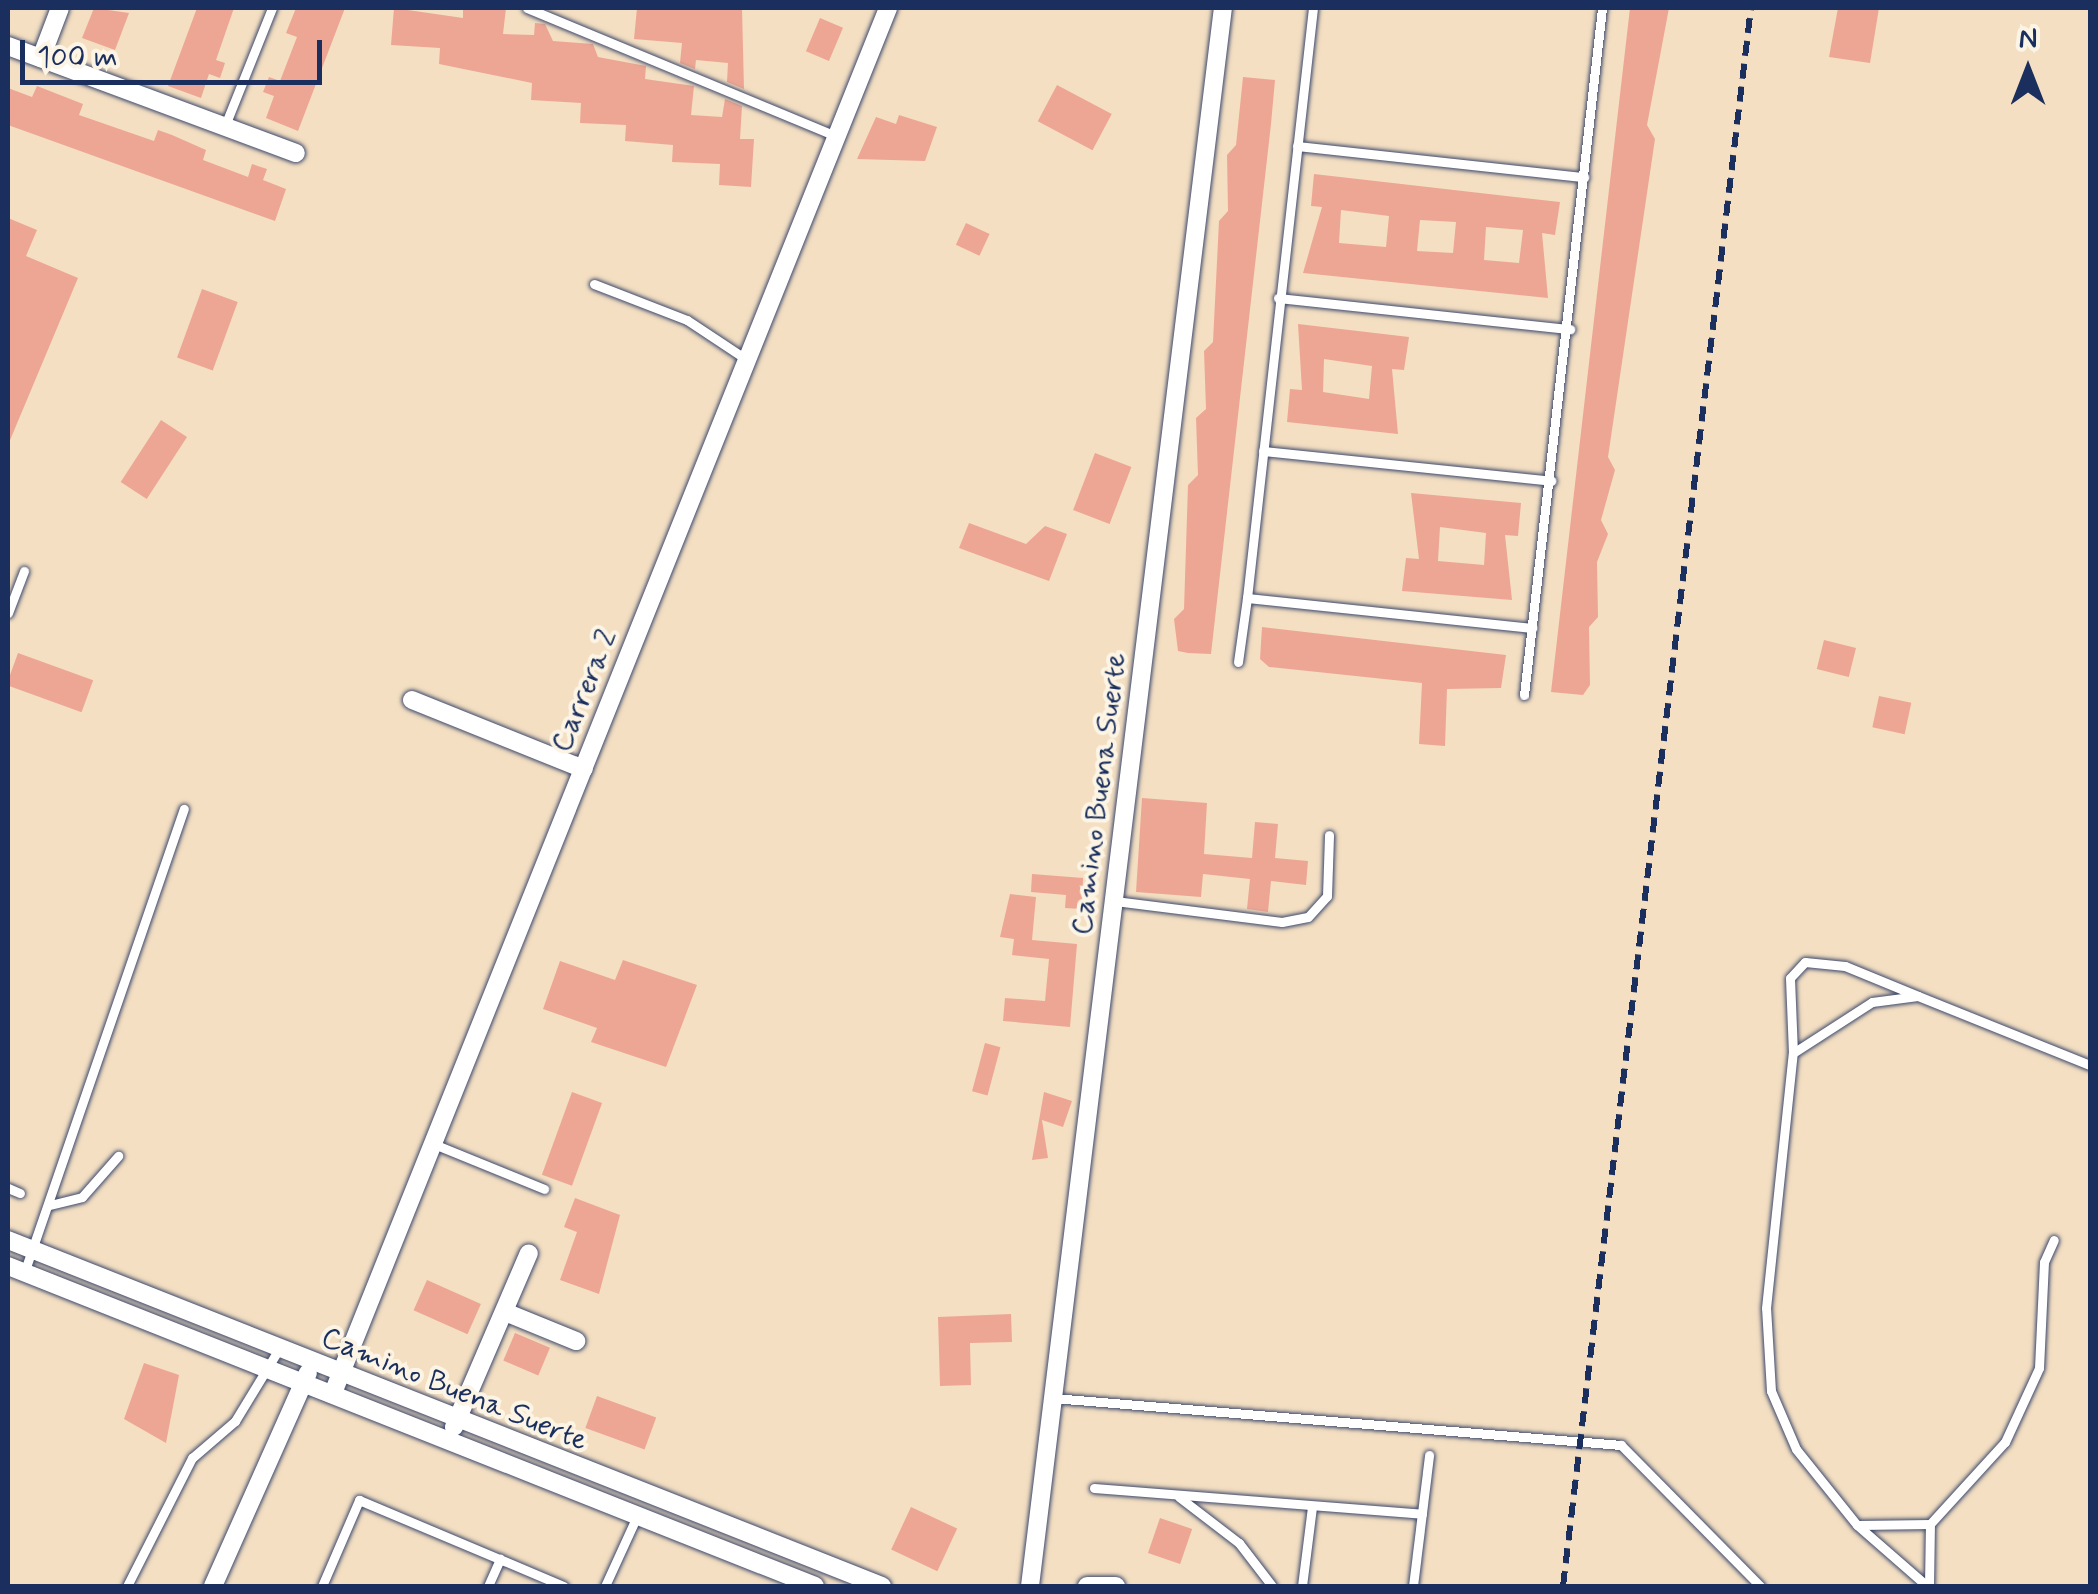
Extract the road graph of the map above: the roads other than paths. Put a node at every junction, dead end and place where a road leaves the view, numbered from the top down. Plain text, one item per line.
1 (60, 8) edge
2 (272, 8) edge
3 (527, 8) edge
4 (888, 8) edge
5 (1223, 8) edge
6 (1313, 8) edge
7 (1602, 8) edge
8 (8, 46) edge
9 (41, 58) junction
10 (226, 123) junction
11 (836, 136) junction
12 (1297, 146) junction
13 (296, 153) dead end
14 (1584, 177) junction
15 (594, 284) dead end
16 (1278, 298) junction
17 (1570, 329) junction
18 (746, 359) junction
19 (1263, 451) junction
20 (1551, 480) junction
21 (24, 571) dead end
22 (1246, 598) junction
23 (8, 612) edge
24 (1532, 628) junction
25 (1238, 662) dead end
26 (1524, 695) dead end
27 (412, 700) dead end
28 (584, 769) junction
29 (184, 808) dead end
30 (1329, 836) dead end
31 (1115, 901) junction
32 (1918, 996) junction
33 (1793, 1053) junction
34 (2090, 1064) edge
35 (434, 1144) junction
36 (118, 1156) dead end
37 (8, 1188) edge
38 (544, 1189) dead end
39 (20, 1193) dead end
40 (50, 1205) junction
41 (8, 1240) edge
42 (2054, 1240) dead end
43 (33, 1250) junction
44 (529, 1252) dead end
45 (16, 1270) edge
46 (506, 1312) junction
47 (576, 1341) dead end
48 (279, 1349) junction
49 (312, 1363) junction
50 (269, 1368) junction
51 (342, 1376) junction
52 (304, 1382) junction
53 (332, 1393) junction
54 (1054, 1398) junction
55 (457, 1420) junction
56 (449, 1440) junction
57 (1429, 1455) dead end
58 (1094, 1488) dead end
59 (646, 1496) junction
60 (1177, 1496) junction
61 (1312, 1508) junction
62 (1422, 1514) junction
63 (637, 1516) junction
64 (1930, 1524) junction
65 (1857, 1525) junction
66 (500, 1560) junction
67 (127, 1586) edge
68 (213, 1586) edge
69 (322, 1586) edge
70 (488, 1586) edge
71 (564, 1586) edge
72 (605, 1586) edge
73 (815, 1586) edge
74 (882, 1586) edge
75 (1030, 1586) edge
76 (1087, 1586) edge
77 (1116, 1586) edge
78 (1272, 1586) edge
79 (1302, 1586) edge
80 (1413, 1586) edge
81 (1760, 1586) edge
82 (1928, 1586) edge

1 - 9 street
2 - 10 lane
3 - 11 lane
4 - 11 street, Carrera 2
5 - 31 street, Camino Buena Suerte
6 - 12 lane
7 - 14 lane
8 - 9 street
9 - 10 street
10 - 13 street
11 - 18 street, Carrera 2
12 - 14 lane
12 - 16 lane
14 - 17 lane
15 - 18 lane
16 - 17 lane
16 - 19 lane
17 - 20 lane
18 - 28 street, Carrera 2
19 - 20 lane
19 - 22 lane
20 - 24 lane
21 - 23 lane
22 - 24 lane
22 - 25 lane
24 - 26 lane
27 - 28 street
28 - 35 street, Carrera 2
29 - 40 lane
30 - 31 lane
31 - 54 street, Camino Buena Suerte
32 - 33 lane
32 - 33 lane
32 - 34 lane
33 - 65 lane
35 - 38 lane
35 - 51 street, Carrera 2
36 - 40 lane
37 - 39 lane
40 - 43 lane
41 - 43 street, Camino Buena Suerte
42 - 64 lane
43 - 45 lane
43 - 48 street, Camino Buena Suerte
44 - 46 street
45 - 50 street, Camino Buena Suerte
46 - 47 street
46 - 55 street
48 - 49 street, Camino Buena Suerte
48 - 50 lane
49 - 51 street, Camino Buena Suerte
49 - 52 street
50 - 52 street, Camino Buena Suerte
50 - 67 lane
51 - 53 street, Carrera 2
51 - 55 street, Camino Buena Suerte
52 - 53 street, Camino Buena Suerte
52 - 68 street
53 - 56 street, Camino Buena Suerte
54 - 75 street, Camino Buena Suerte
54 - 81 lane
55 - 56 street
55 - 59 street, Camino Buena Suerte
56 - 63 street, Camino Buena Suerte
57 - 62 lane
58 - 60 lane
59 - 63 street
59 - 74 street, Camino Buena Suerte
60 - 61 lane
60 - 78 lane
61 - 62 lane
61 - 79 lane
62 - 80 lane
63 - 72 lane
63 - 73 street, Camino Buena Suerte
64 - 65 lane
64 - 82 lane
65 - 82 lane
66 - 69 lane
66 - 70 lane
66 - 71 lane
76 - 77 street

